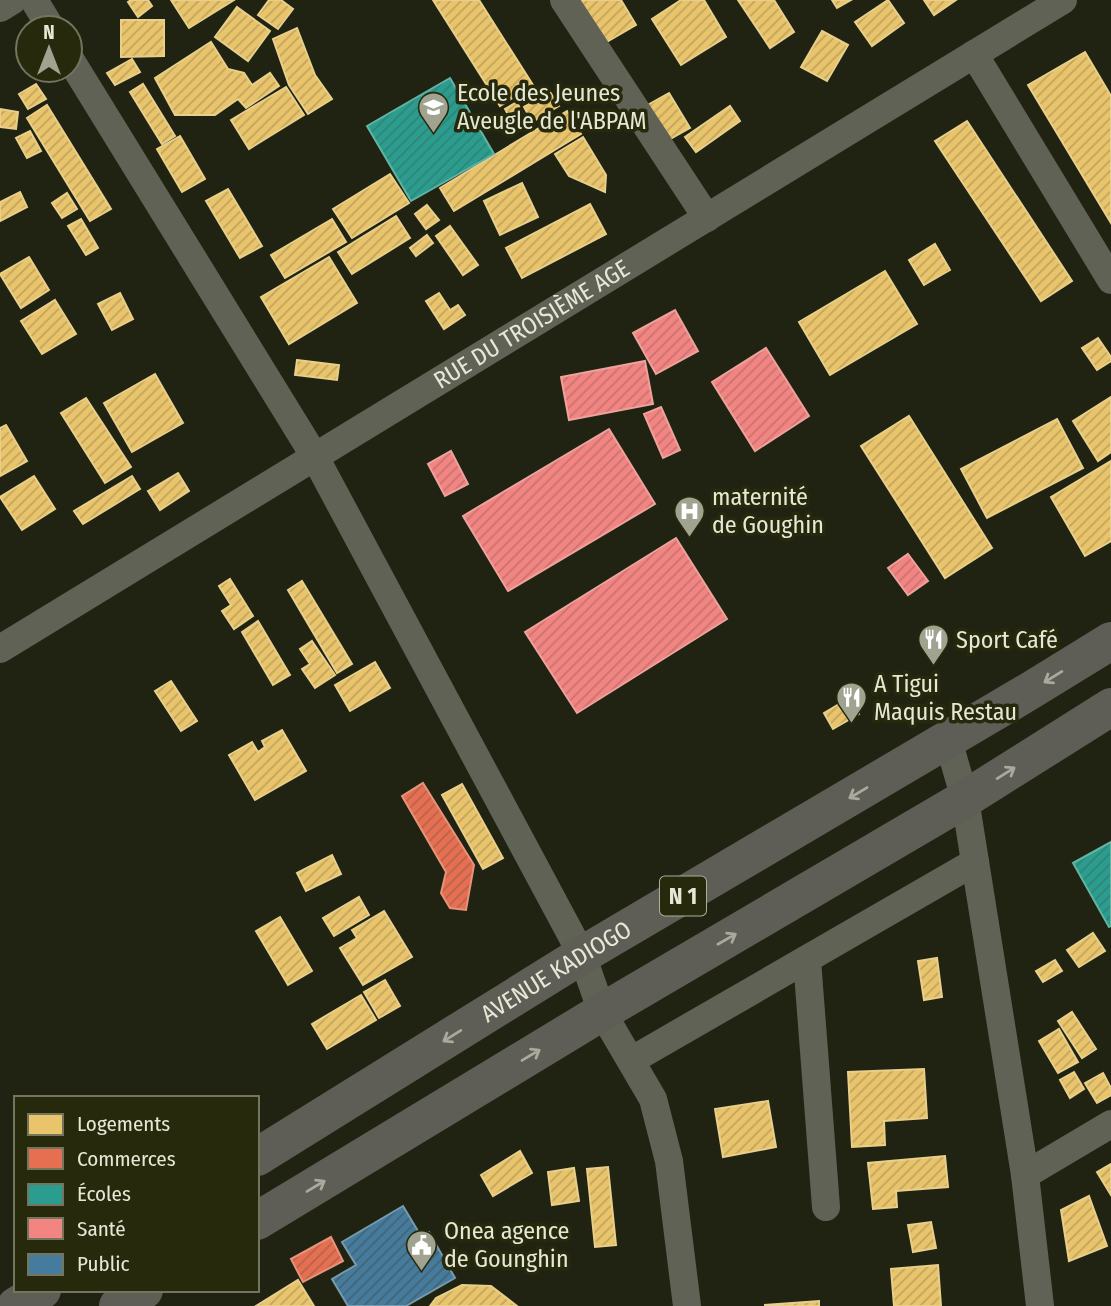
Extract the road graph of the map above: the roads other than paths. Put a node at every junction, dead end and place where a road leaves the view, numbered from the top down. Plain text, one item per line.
1 (13, 0) edge
2 (564, 0) edge
3 (1063, 0) edge
4 (0, 8) edge
5 (974, 54) junction
6 (84, 82) edge
7 (707, 218) junction
8 (1111, 281) edge
9 (315, 457) junction
10 (1111, 641) edge
11 (0, 649) edge
12 (1111, 707) edge
13 (948, 740) junction
14 (965, 799) junction
15 (975, 862) junction
16 (582, 955) junction
17 (807, 960) junction
18 (602, 1012) junction
19 (632, 1060) junction
20 (1111, 1124) edge
21 (259, 1156) edge
22 (1025, 1175) junction
23 (826, 1208) dead end
24 (259, 1220) edge
25 (39, 1292) edge
26 (141, 1292) edge
27 (16, 1306) edge
28 (118, 1306) edge
29 (687, 1306) edge
30 (1040, 1306) edge

1 - 4 street
2 - 7 street
3 - 5 street, RUE DU TROISIÈME AGE
5 - 7 street, RUE DU TROISIÈME AGE
5 - 8 street
6 - 9 street
7 - 9 street, RUE DU TROISIÈME AGE
9 - 11 street, RUE DU TROISIÈME AGE
9 - 16 street
10 -> 13 highway, AVENUE KADIOGO / N 1
14 -> 12 highway, N 1
13 - 14 street
13 -> 16 highway, AVENUE KADIOGO / N 1
14 - 15 street
18 -> 14 highway, N 1
15 - 17 street
15 - 22 street
16 - 18 street
16 -> 21 highway, AVENUE KADIOGO / N 1
17 - 19 street
17 - 23 street
18 - 19 street
24 -> 18 highway, N 1
19 - 29 street
20 - 22 street
22 - 30 street
25 - 27 highway
26 - 28 highway

